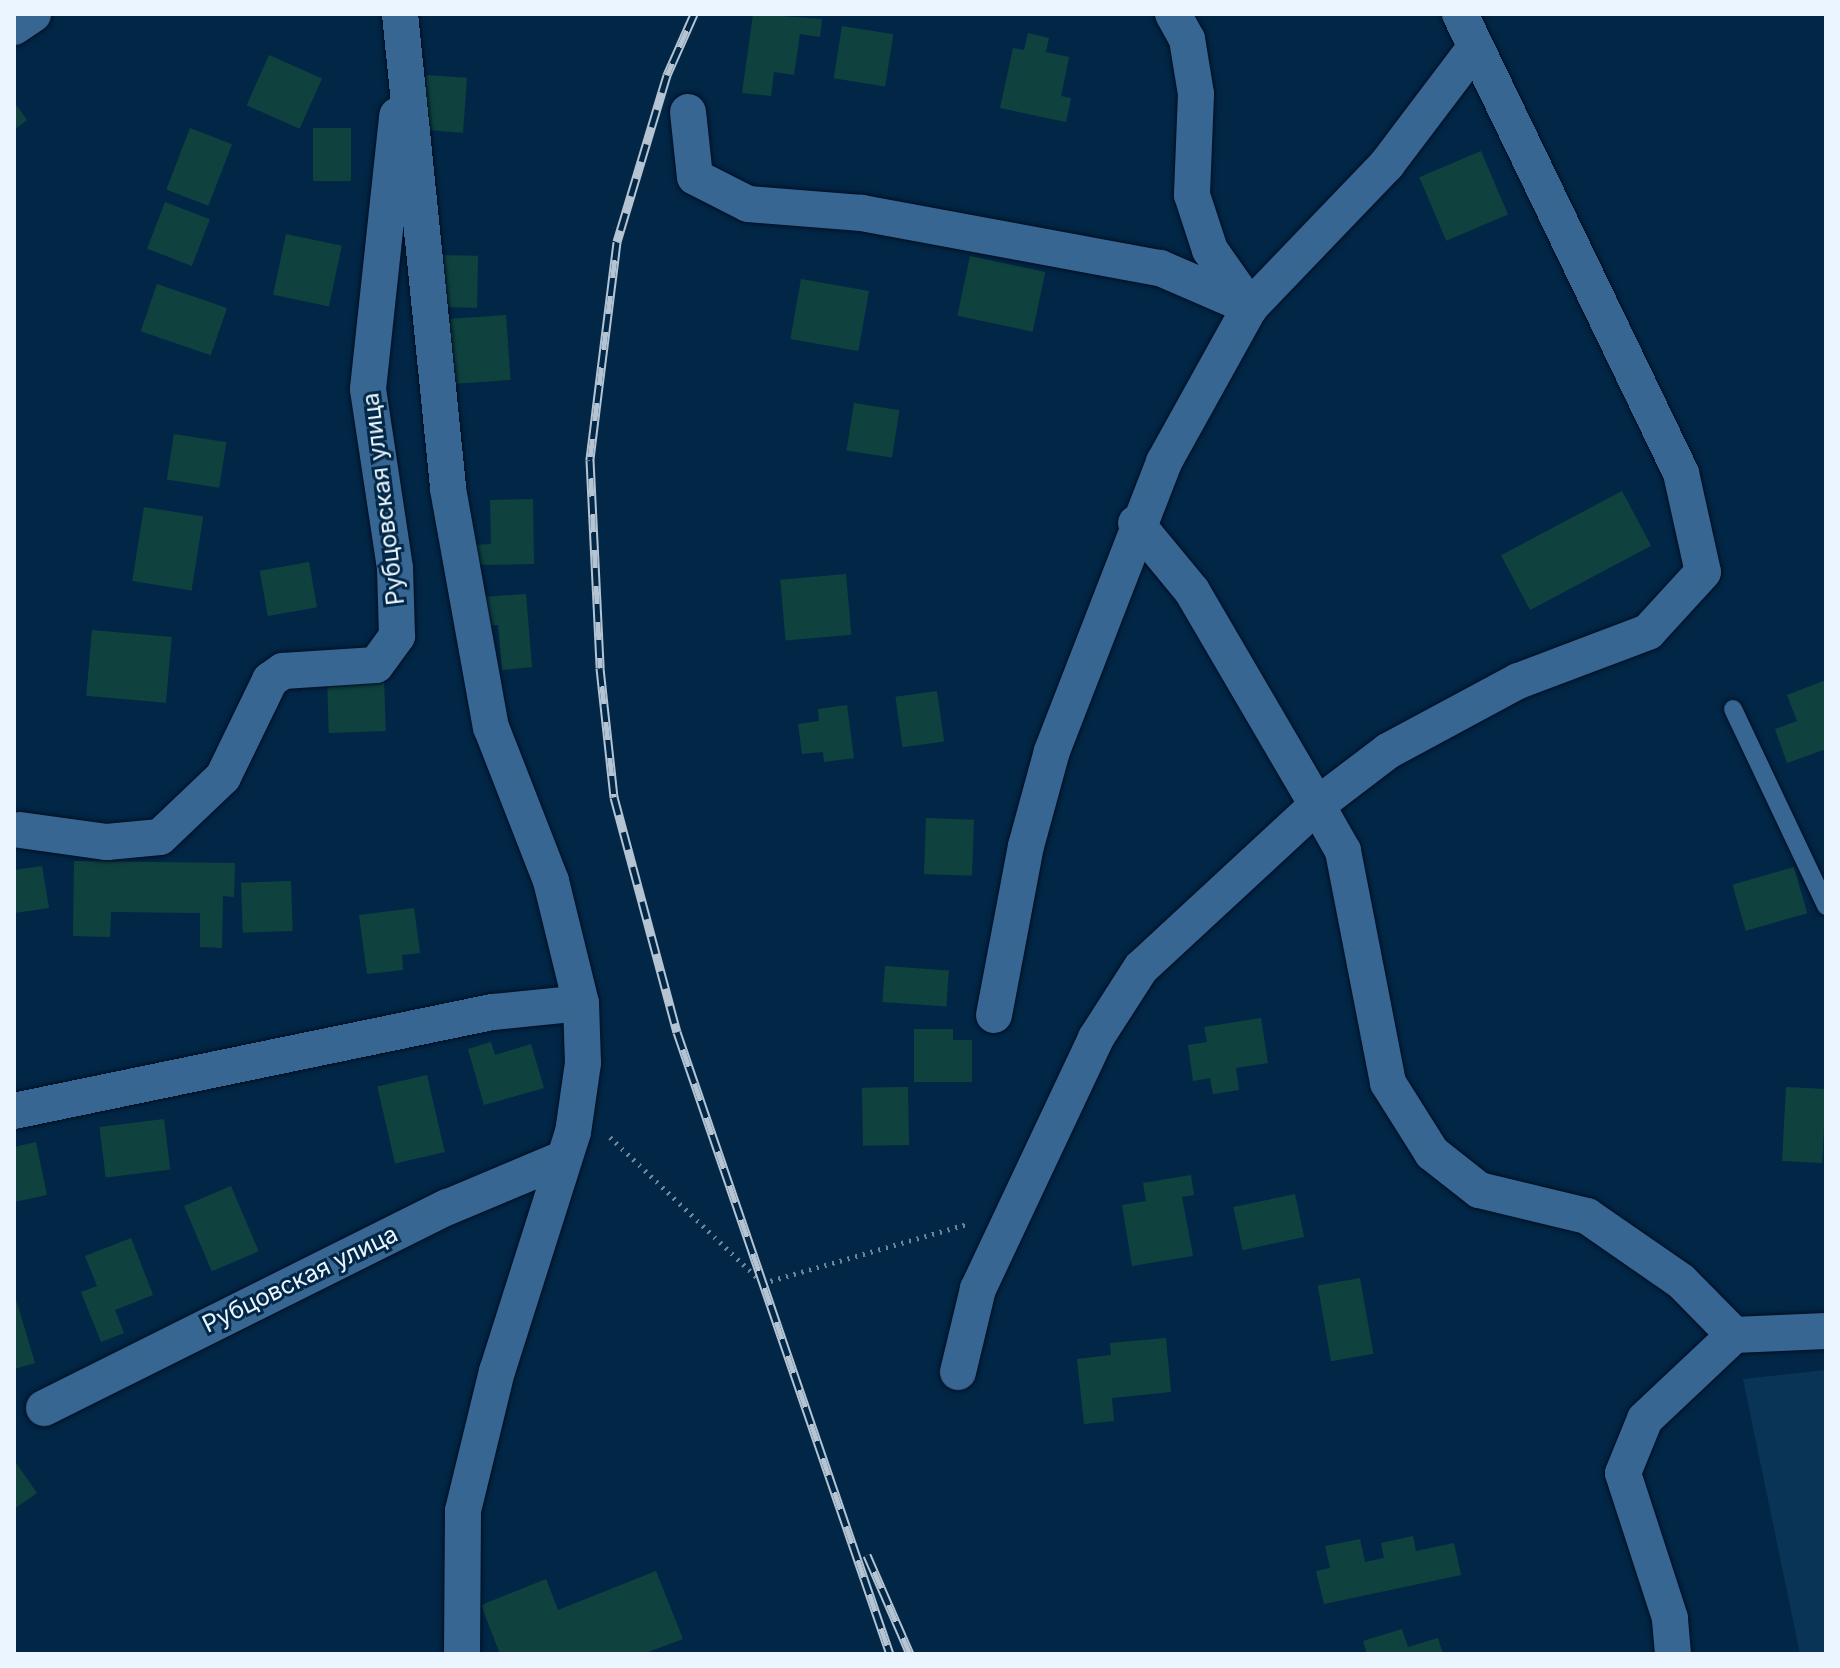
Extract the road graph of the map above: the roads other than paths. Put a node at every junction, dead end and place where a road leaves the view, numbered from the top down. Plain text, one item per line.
1 (33, 14) edge
2 (400, 14) edge
3 (1173, 14) edge
4 (1460, 14) edge
5 (14, 27) edge
6 (1474, 49) junction
7 (403, 74) junction
8 (688, 112) dead end
9 (1250, 307) junction
10 (1136, 523) junction
11 (1733, 709) dead end
12 (1317, 805) junction
13 (20, 830) dead end
14 (1826, 906) edge
15 (581, 1003) junction
16 (994, 1015) dead end
17 (14, 1111) edge
18 (567, 1146) junction
19 (1826, 1331) edge
20 (1734, 1335) junction
21 (958, 1372) dead end
22 (44, 1408) dead end
23 (462, 1654) edge
24 (1673, 1654) edge

1 - 5 street
2 - 7 street, Рубцовская улица
3 - 9 street
4 - 6 street
6 - 9 street
6 - 12 street
7 - 13 street, Рубцовская улица
7 - 15 street, Рубцовская улица
8 - 9 street
9 - 10 street
10 - 12 street
10 - 16 street
11 - 14 lane
12 - 20 street
12 - 21 street
15 - 17 street
15 - 18 street, Рубцовская улица
18 - 22 street, Рубцовская улица
18 - 23 street, Рубцовская улица
19 - 20 street
20 - 24 street

